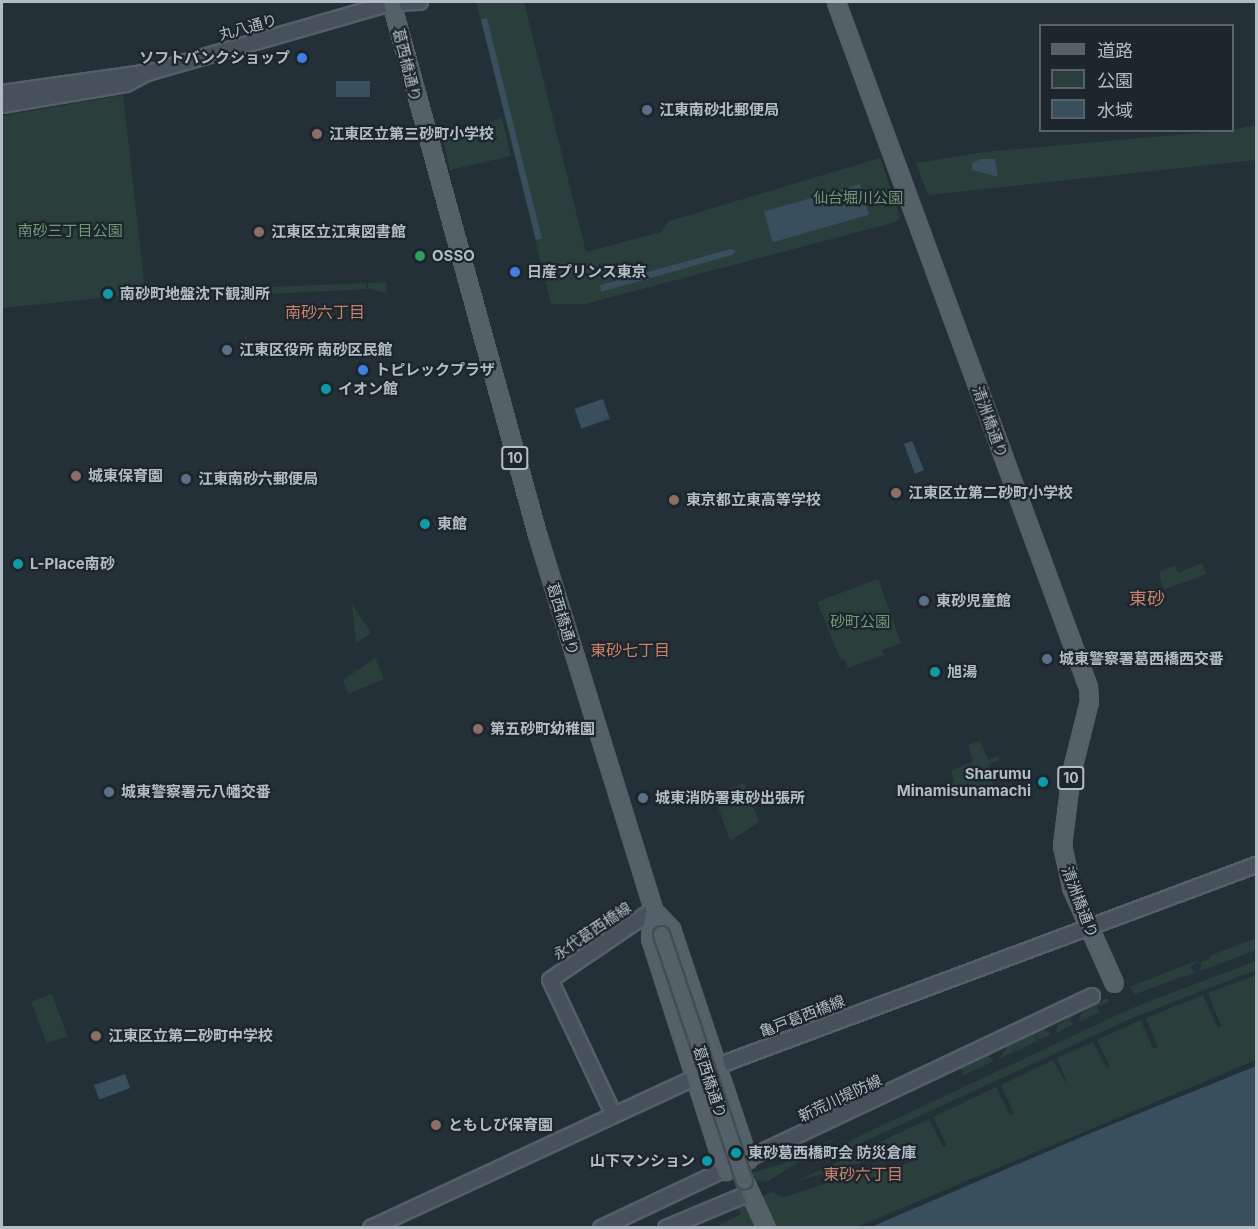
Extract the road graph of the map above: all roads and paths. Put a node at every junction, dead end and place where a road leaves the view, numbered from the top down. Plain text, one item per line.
1 (392, 2) edge
2 (420, 2) edge
3 (836, 2) edge
4 (147, 73) junction
5 (2, 93) edge
6 (2, 105) edge
7 (1257, 865) edge
8 (652, 910) junction
9 (1089, 927) junction
10 (1114, 983) dead end
11 (1092, 996) dead end
12 (718, 1066) junction
13 (695, 1076) junction
14 (613, 1113) junction
15 (748, 1159) junction
16 (725, 1171) junction
17 (750, 1192) junction
18 (371, 1227) edge
19 (601, 1227) edge
20 (666, 1227) edge
21 (766, 1227) edge

1 - 2 main road, 丸八通り
1 - 4 main road, 丸八通り
1 - 8 main road, 葛西橋通り / 10
3 - 9 main road, 清洲橋通り / 10
4 - 5 main road, 丸八通り
4 - 6 main road, 丸八通り
7 - 9 main road, 亀戸葛西橋線
8 - 12 main road, 10
8 - 13 main road, 10
8 - 14 main road, 永代葛西橋線
8 - 17 main road, 葛西橋通り / 10, bridge
9 - 10 main road, 清洲橋通り / 10
9 - 12 main road, 亀戸葛西橋線
11 - 15 main road, 新荒川堤防線
12 - 13 main road, 亀戸葛西橋線
12 - 15 main road, 10
13 - 14 main road, 亀戸葛西橋線
13 - 16 main road, 10
14 - 18 main road, 亀戸葛西橋線
15 - 16 main road, 新荒川堤防線
16 - 19 main road, 新荒川堤防線
17 - 20 main road
17 - 21 main road, 葛西橋通り / 10

